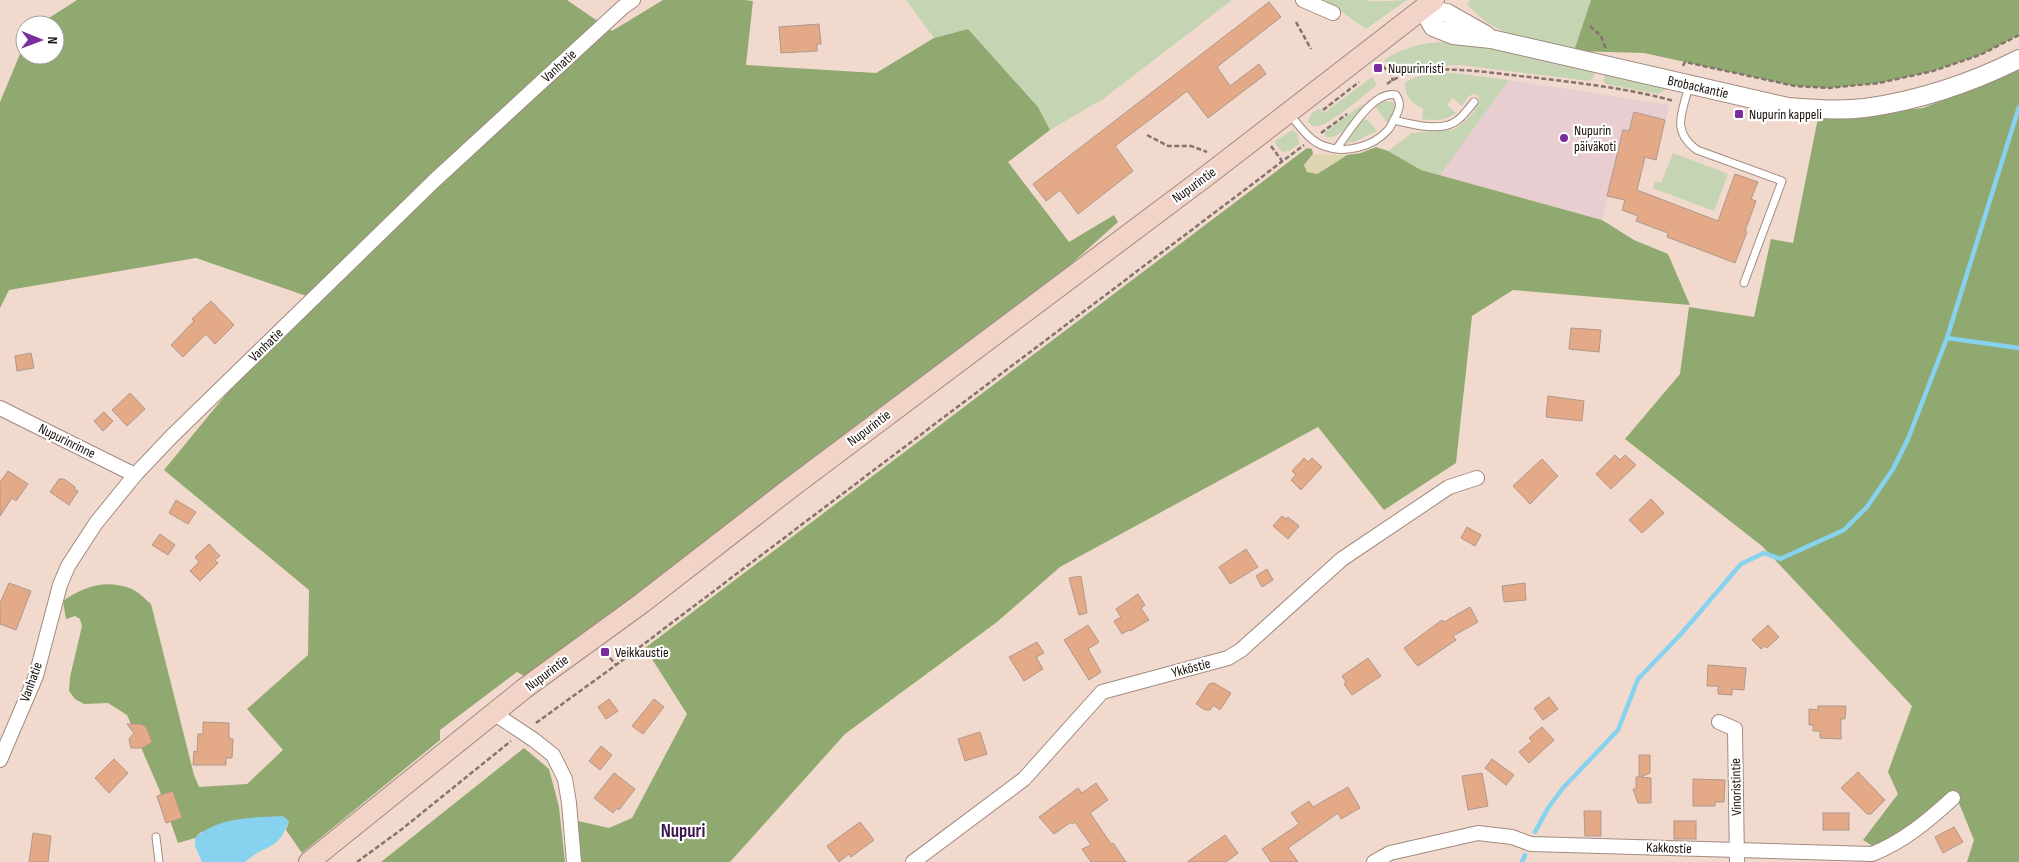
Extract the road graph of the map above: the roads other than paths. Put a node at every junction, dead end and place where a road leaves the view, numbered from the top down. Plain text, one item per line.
1 (633, 0) edge
2 (1303, 0) edge
3 (1429, 4) edge
4 (1332, 14) dead end
5 (2019, 59) edge
6 (1682, 84) junction
7 (1474, 102) dead end
8 (1288, 112) junction
9 (1394, 120) junction
10 (1337, 148) junction
11 (1744, 283) dead end
12 (0, 408) edge
13 (134, 474) junction
14 (1477, 478) dead end
15 (495, 714) junction
16 (1719, 722) dead end
17 (0, 760) edge
18 (1953, 798) dead end
19 (156, 836) dead end
20 (1737, 856) edge
21 (159, 862) edge
22 (309, 862) edge
23 (574, 862) edge
24 (914, 862) edge
25 (1374, 862) edge

1 - 13 street, Vanhatie
2 - 4 street
3 - 6 street, Brobackantie
3 - 8 main road, Nupurintie
5 - 6 street, Brobackantie
6 - 11 lane
7 - 9 lane
8 - 10 lane
8 - 15 main road, Nupurintie
9 - 10 lane
9 - 10 lane
12 - 13 street, Nupurinrinne
13 - 17 street, Vanhatie
14 - 24 street, Ykköstie
15 - 22 main road, Nupurintie
15 - 23 street
16 - 20 street, Vinoristintie
18 - 20 street, Kakkostie
19 - 21 lane
20 - 25 street, Kakkostie

